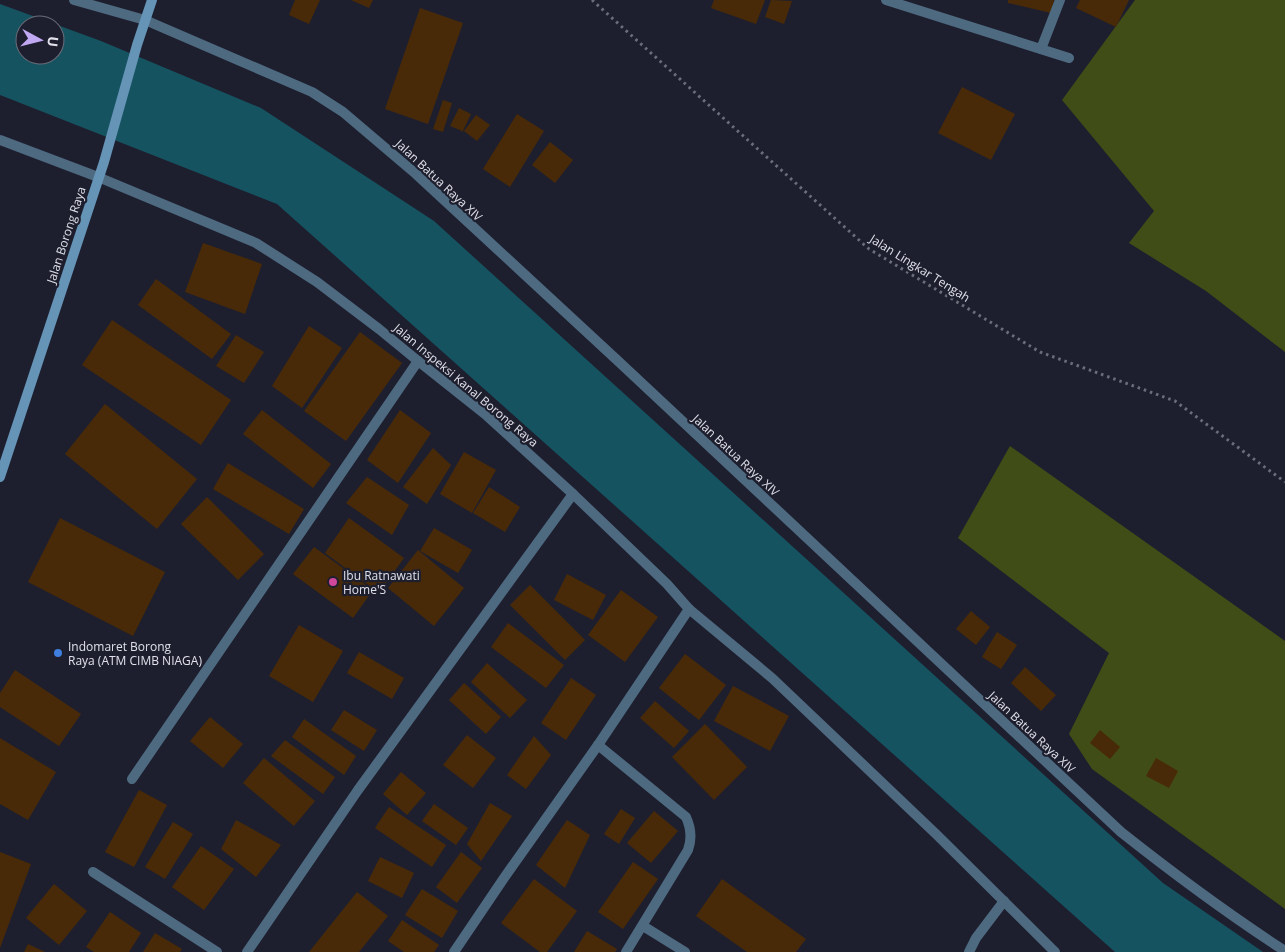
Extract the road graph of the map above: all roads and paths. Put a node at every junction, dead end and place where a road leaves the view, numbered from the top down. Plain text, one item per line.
1 (74, 0) edge
2 (152, 0) edge
3 (592, 0) edge
4 (886, 0) edge
5 (1060, 0) edge
6 (145, 20) junction
7 (1041, 49) junction
8 (1069, 58) dead end
9 (0, 140) edge
10 (98, 177) junction
11 (418, 362) junction
12 (0, 478) edge
13 (1285, 482) edge
14 (574, 494) junction
15 (689, 609) junction
16 (598, 745) junction
17 (132, 779) dead end
18 (93, 872) dead end
19 (1004, 901) junction
20 (643, 926) junction
21 (1285, 951) edge
22 (217, 952) edge
23 (247, 952) edge
24 (454, 952) edge
25 (626, 952) edge
26 (685, 952) edge
27 (969, 952) edge
28 (1055, 952) edge

1 - 6 street, Jalan Batua Raya XIV
2 - 6 main road, Jalan Borong Raya
3 - 13 path, Jalan Lingkar Tengah
4 - 7 street
5 - 7 street
6 - 10 main road, Jalan Borong Raya
6 - 21 street, Jalan Batua Raya XIV
7 - 8 street
9 - 10 street, Jalan Inspeksi Kanal Borong Raya
10 - 11 street, Jalan Inspeksi Kanal Borong Raya
10 - 12 main road, Jalan Borong Raya
11 - 14 street, Jalan Inspeksi Kanal Borong Raya
11 - 17 street
14 - 15 street, Jalan Inspeksi Kanal Borong Raya
14 - 23 street
15 - 16 street
15 - 19 street, Jalan Inspeksi Kanal Borong Raya
16 - 20 street
16 - 24 street
18 - 22 street
19 - 27 street
19 - 28 street, Jalan Inspeksi Kanal Borong Raya
20 - 25 street
20 - 26 street

